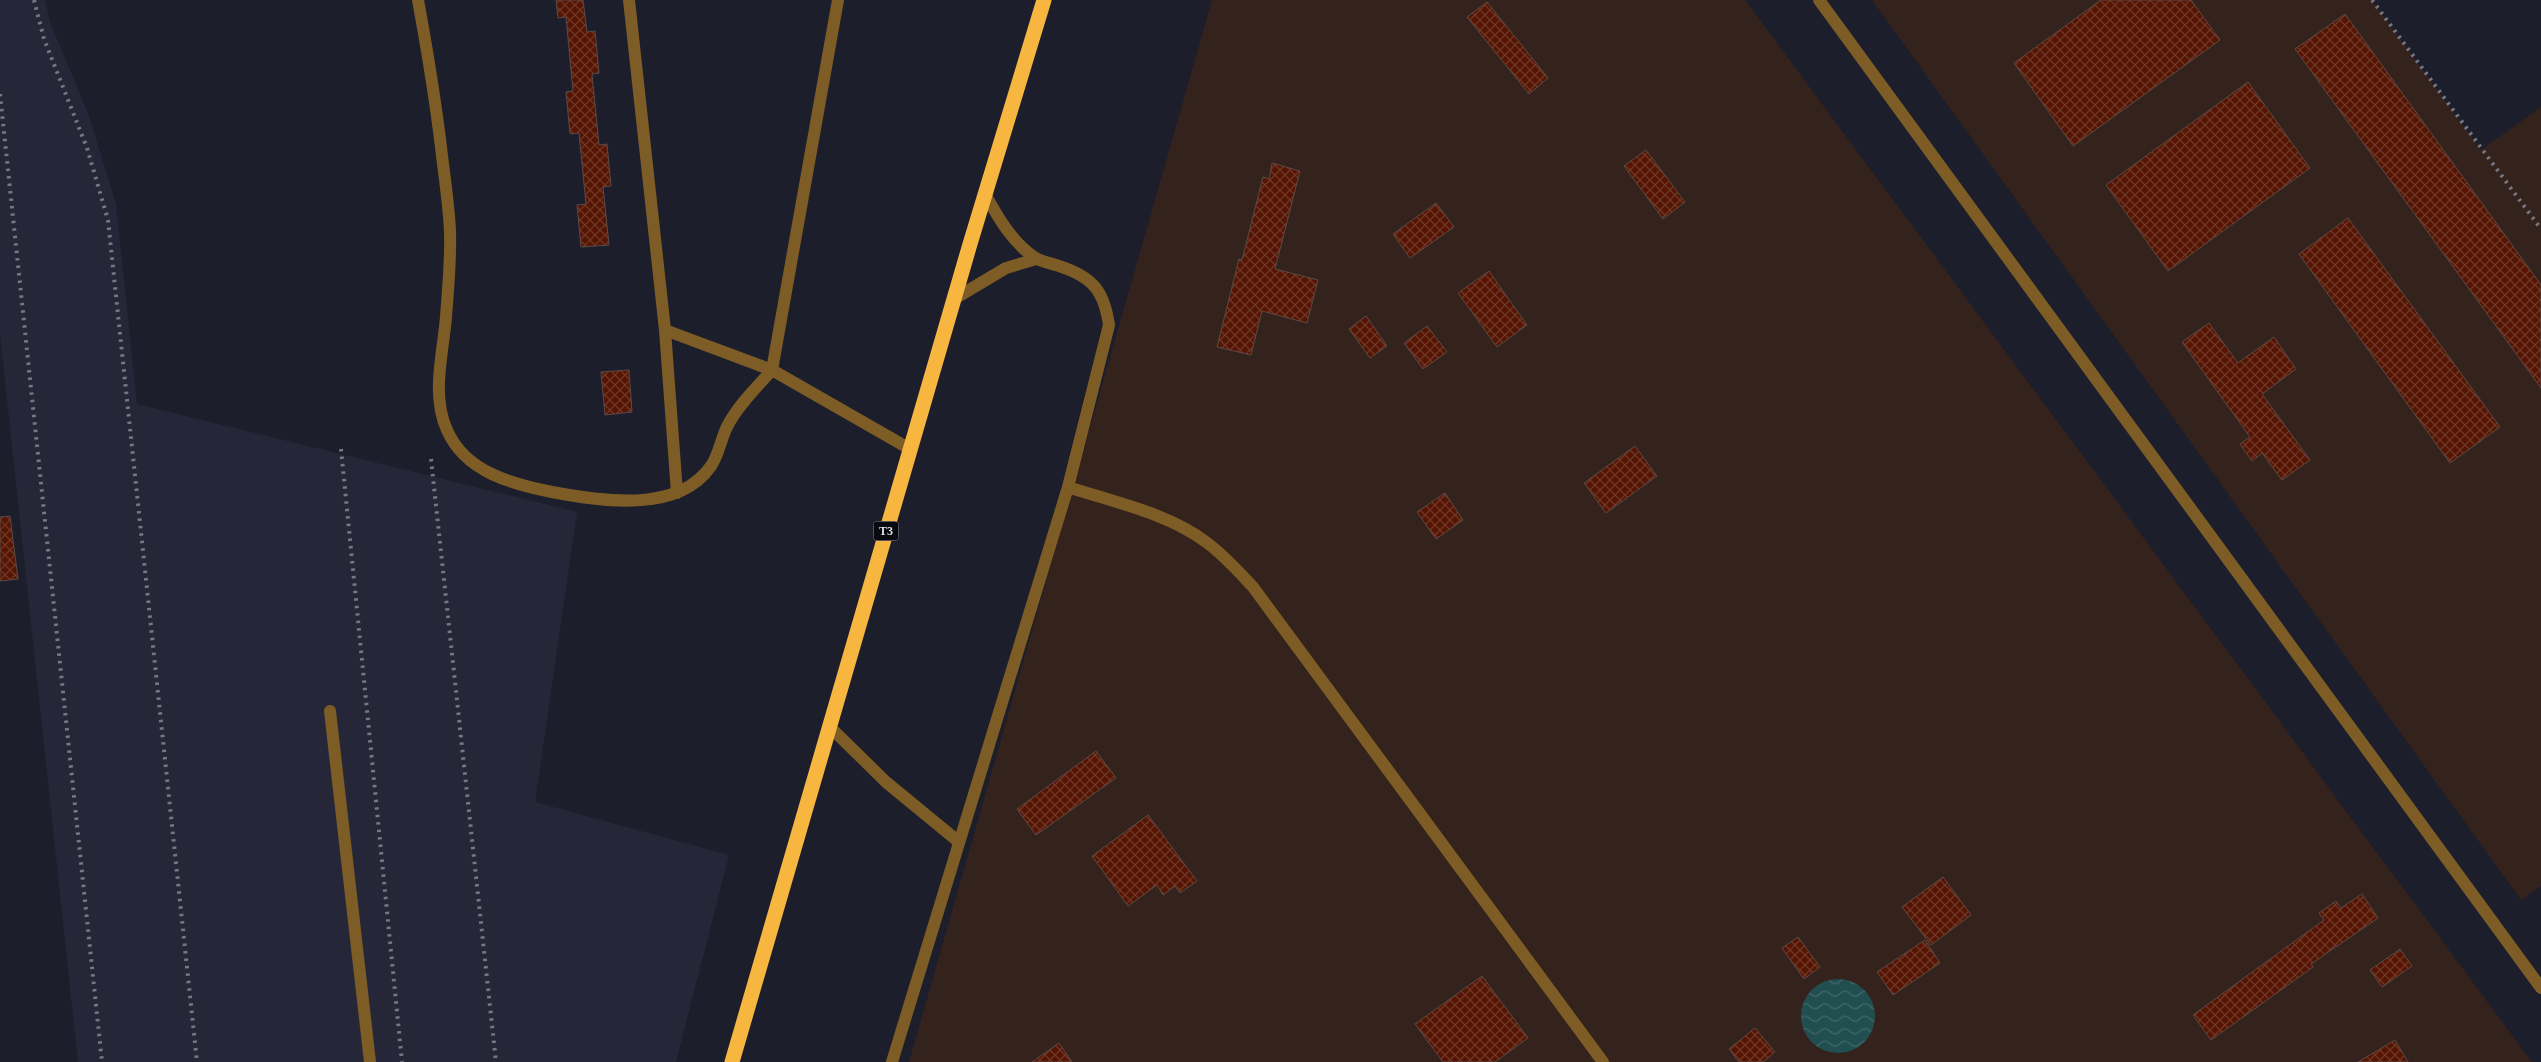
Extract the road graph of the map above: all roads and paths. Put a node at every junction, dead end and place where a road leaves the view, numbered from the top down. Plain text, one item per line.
1 (418, 0) edge
2 (629, 0) edge
3 (838, 0) edge
4 (1044, 0) edge
5 (1819, 0) edge
6 (985, 194) junction
7 (1036, 259) junction
8 (954, 299) junction
9 (665, 330) junction
10 (772, 370) junction
11 (910, 449) junction
12 (1068, 487) junction
13 (678, 493) junction
14 (330, 711) dead end
15 (830, 727) junction
16 (959, 842) junction
17 (2541, 988) edge
18 (370, 1062) edge
19 (732, 1062) edge
20 (892, 1062) edge
21 (1603, 1062) edge

1 - 13 street
2 - 9 street
3 - 10 street
4 - 6 highway, T3
5 - 17 street
6 - 7 street
6 - 8 highway, T3
7 - 8 street
7 - 12 street
8 - 11 highway, T3
9 - 10 street
9 - 13 street
10 - 11 street
10 - 13 street
11 - 15 highway, T3
12 - 16 street
12 - 21 street
14 - 18 street
15 - 16 street
15 - 19 highway, T3
16 - 20 street

